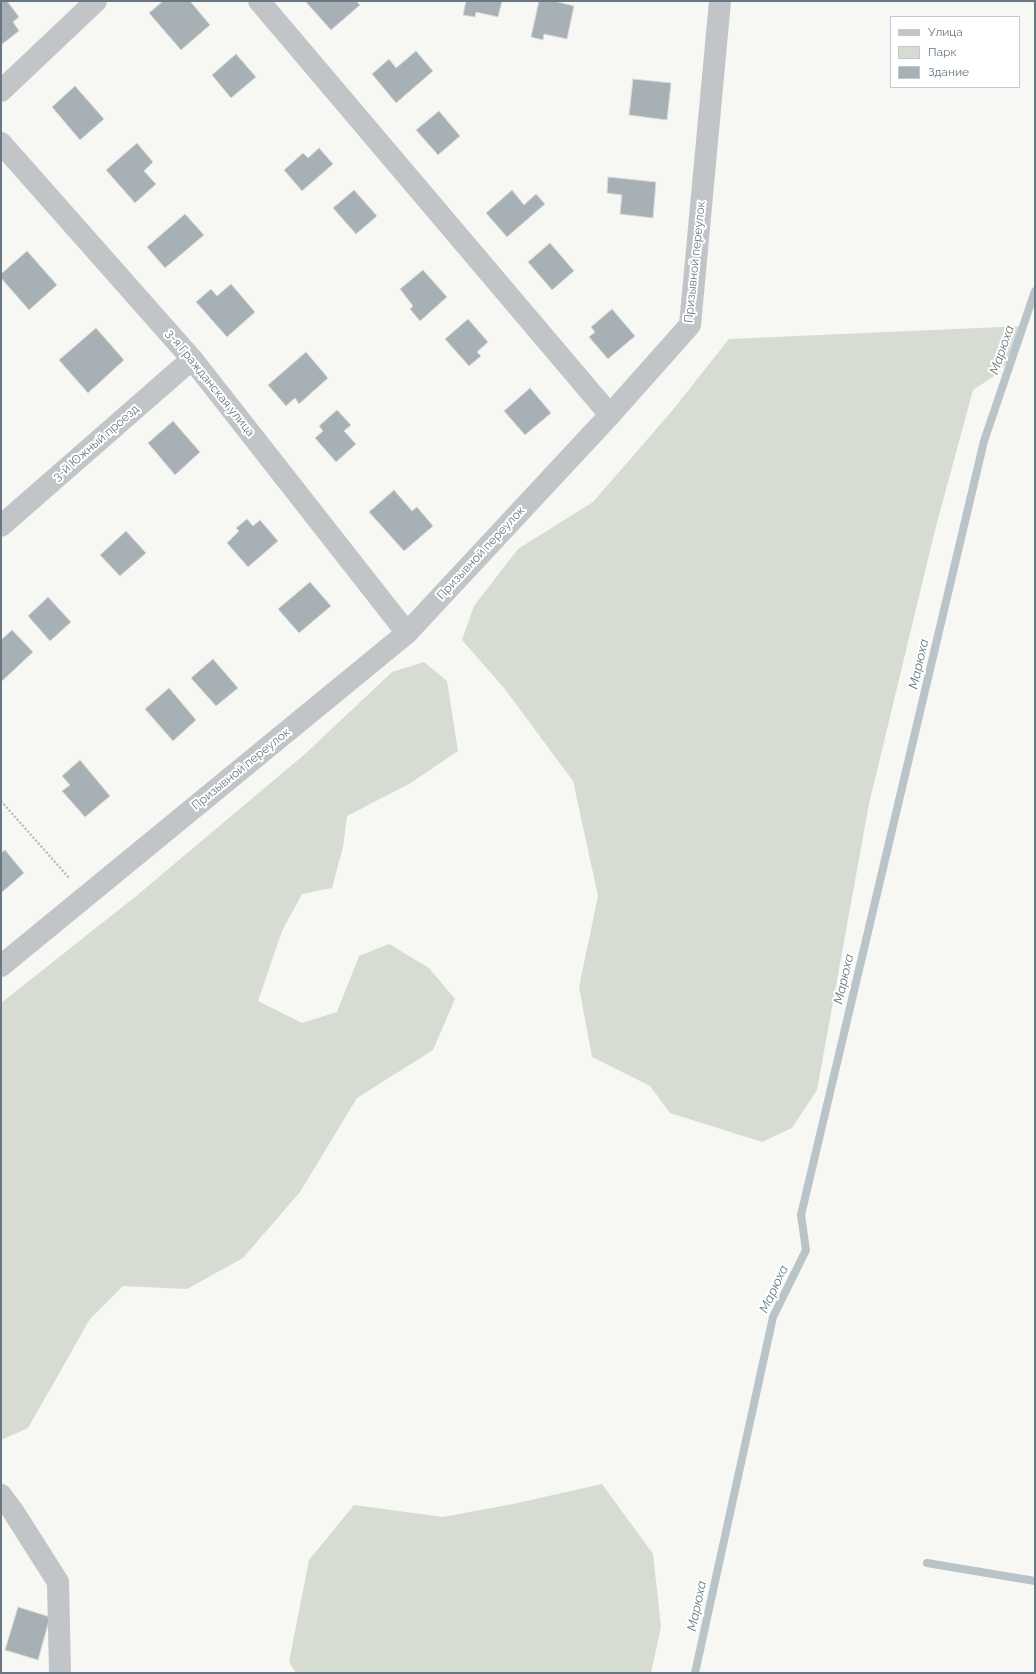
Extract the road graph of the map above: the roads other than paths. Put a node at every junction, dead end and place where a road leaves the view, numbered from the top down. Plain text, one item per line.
1 (96, 1) edge
2 (259, 1) edge
3 (720, 1) edge
4 (1, 91) edge
5 (1, 143) edge
6 (192, 359) junction
7 (610, 415) junction
8 (1, 526) edge
9 (407, 633) junction
10 (1, 966) edge
11 (1, 1495) edge
12 (60, 1673) edge

1 - 4 street
2 - 7 street
3 - 7 street, Призывной переулок
5 - 6 street, 3-я Гражданская улица
6 - 8 street, 3-й Южный проезд
6 - 9 street, 3-я Гражданская улица
7 - 9 street, Призывной переулок
9 - 10 street, Призывной переулок
11 - 12 street

